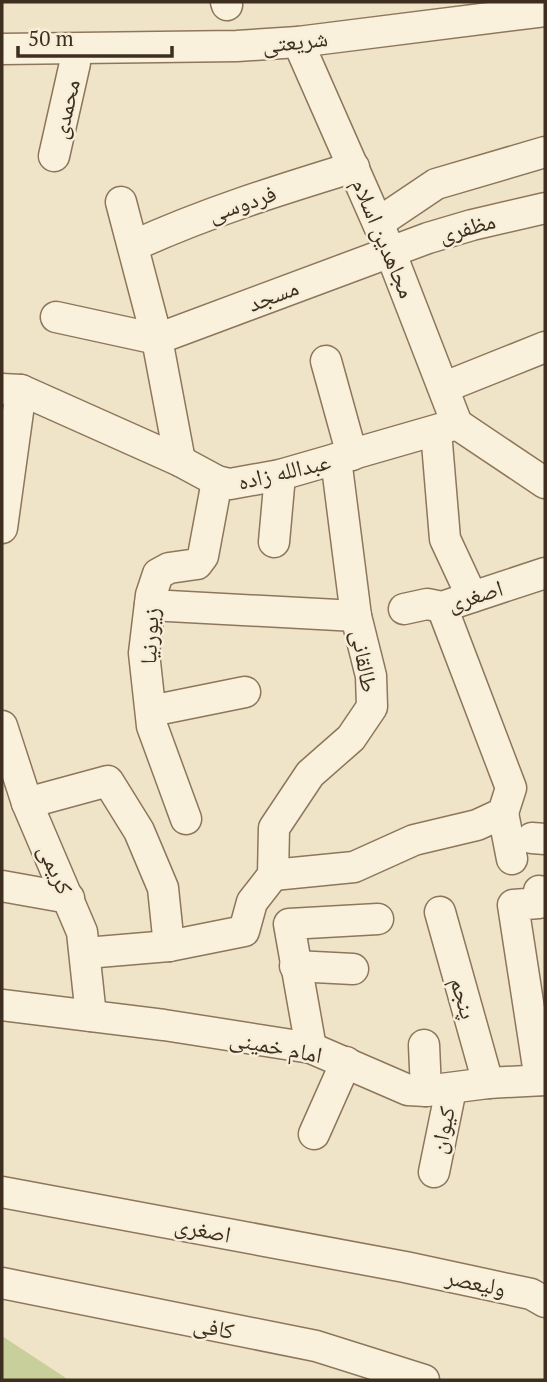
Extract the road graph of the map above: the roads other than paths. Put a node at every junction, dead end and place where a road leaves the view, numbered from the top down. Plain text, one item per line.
1 (545, 11) edge
2 (545, 27) edge
3 (2, 48) edge
4 (300, 48) junction
5 (2, 62) edge
6 (75, 63) junction
7 (545, 152) edge
8 (54, 156) dead end
9 (354, 167) junction
10 (121, 202) dead end
11 (545, 208) edge
12 (378, 223) junction
13 (134, 246) junction
14 (390, 251) junction
15 (56, 317) dead end
16 (157, 339) junction
17 (545, 347) edge
18 (326, 361) dead end
19 (444, 387) junction
20 (11, 390) edge
21 (446, 428) junction
22 (344, 457) junction
23 (180, 461) junction
24 (280, 475) junction
25 (541, 475) edge
26 (216, 481) junction
27 (2, 528) edge
28 (274, 542) dead end
29 (545, 573) edge
30 (472, 597) junction
31 (150, 605) junction
32 (442, 607) junction
33 (404, 609) dead end
34 (356, 617) junction
35 (245, 692) dead end
36 (151, 711) junction
37 (2, 726) edge
38 (27, 803) junction
39 (503, 813) junction
40 (186, 819) dead end
41 (530, 846) edge
42 (273, 875) junction
43 (2, 886) edge
44 (539, 891) dead end
45 (69, 898) junction
46 (440, 912) dead end
47 (378, 919) dead end
48 (169, 946) junction
49 (86, 953) junction
50 (295, 967) junction
51 (353, 970) dead end
52 (2, 1004) edge
53 (91, 1016) junction
54 (425, 1045) dead end
55 (311, 1048) junction
56 (346, 1062) junction
57 (543, 1080) edge
58 (488, 1083) junction
59 (439, 1090) junction
60 (314, 1134) dead end
61 (433, 1172) dead end
62 (2, 1192) edge
63 (405, 1267) joint
64 (2, 1283) edge
65 (545, 1302) edge
66 (424, 1380) edge

1 - 4 street, شریعتی
2 - 4 street, شریعتی
3 - 4 street, شریعتی
4 - 6 street, شریعتی
4 - 9 street, مجاهدین اسلام
5 - 6 street, شریعتی
6 - 8 street, محمدی
7 - 12 street
9 - 12 street, مجاهدین اسلام
9 - 13 street, فردوسی
10 - 13 street
11 - 14 street, مظفری
12 - 14 street, مجاهدین اسلام
13 - 16 street
14 - 16 street, مسجد
14 - 19 street, مجاهدین اسلام
15 - 16 street
16 - 23 street
17 - 19 street
18 - 22 street, طالقانی
19 - 21 street, مجاهدین اسلام
20 - 23 street, عبدالله زاده
20 - 27 street
21 - 22 street, عبدالله زاده
21 - 25 street
21 - 30 street, مجاهدین اسلام
22 - 24 street, عبدالله زاده
22 - 34 street, طالقانی
23 - 26 street, عبدالله زاده
24 - 26 street, عبدالله زاده
24 - 28 street
26 - 31 street, زیورنیا
29 - 30 street, اصغری
30 - 32 street, اصغری
31 - 34 street
31 - 36 street, زیورنیا
32 - 33 street, اصغری
32 - 39 street
34 - 42 street, طالقانی
35 - 36 street
36 - 40 street, زیورنیا
37 - 38 street, کریمی
38 - 45 street, کریمی
38 - 48 street
39 - 41 street
39 - 42 street
42 - 48 street
43 - 45 street
44 - 57 street
45 - 49 street, کریمی
46 - 58 street, پنجم
47 - 50 street
48 - 49 street
49 - 53 street, کریمی
50 - 51 street
50 - 55 street
52 - 53 street, امام خمینی
53 - 55 street, امام خمینی
54 - 59 street, کیوان
55 - 56 street, امام خمینی
56 - 59 street, امام خمینی
56 - 60 street
57 - 58 street, امام خمینی
58 - 59 street, امام خمینی
59 - 61 street, کیوان
62 - 63 street, اصغری
63 - 65 street, ولیعصر
64 - 66 street, کافی

